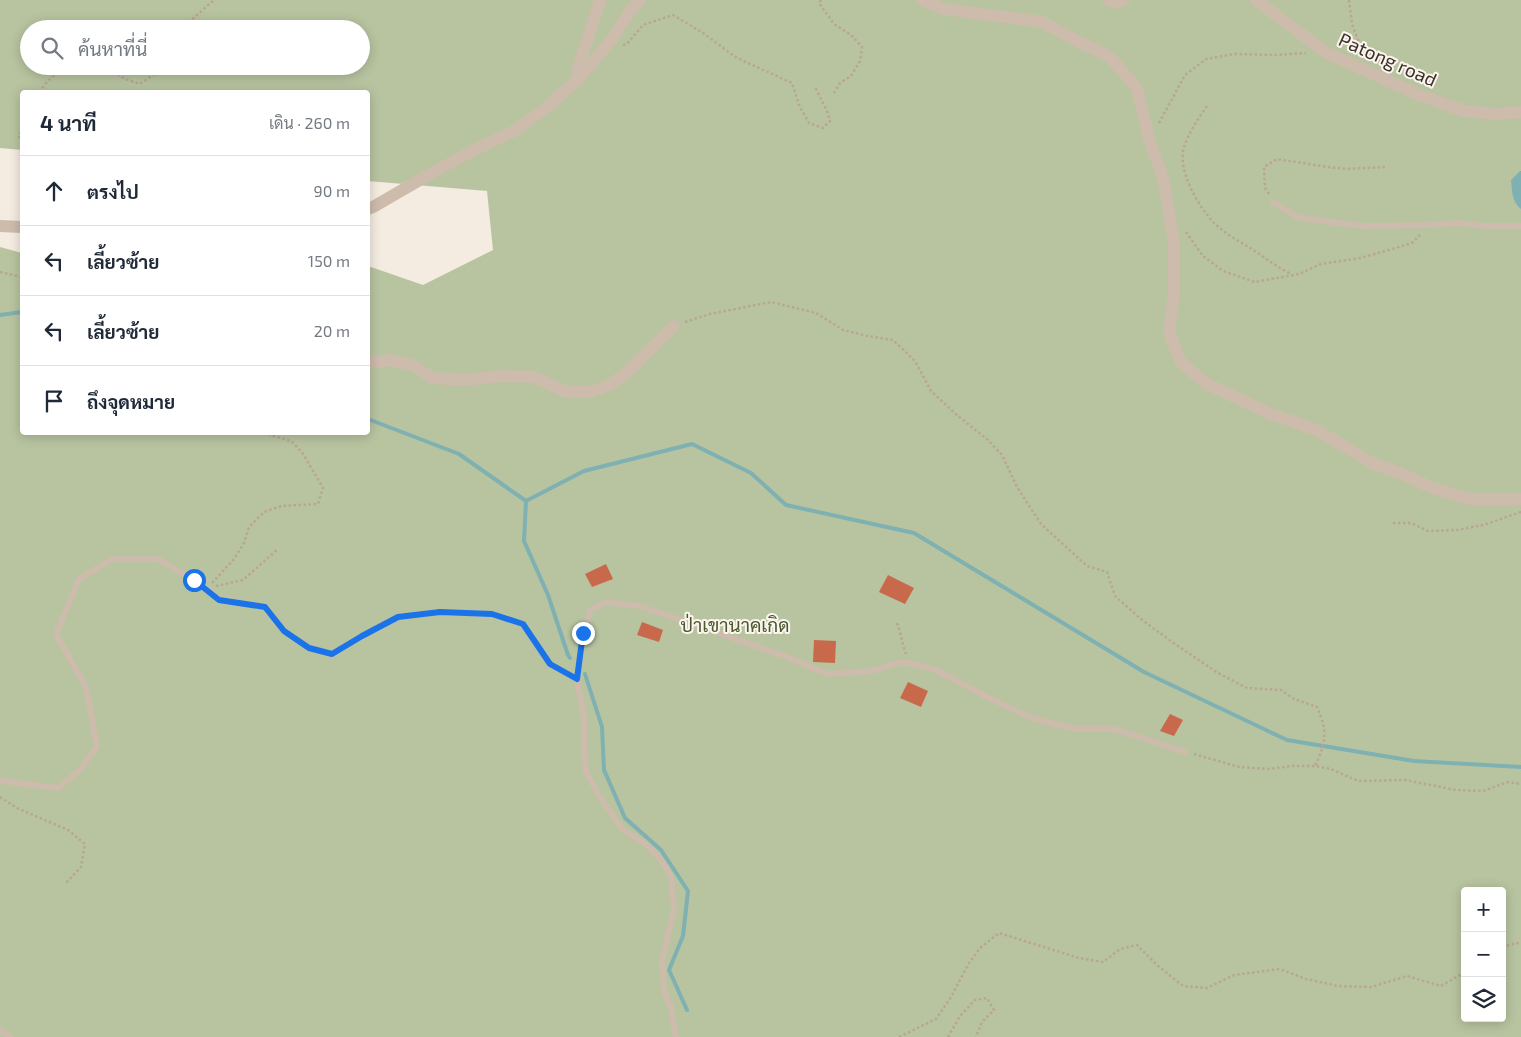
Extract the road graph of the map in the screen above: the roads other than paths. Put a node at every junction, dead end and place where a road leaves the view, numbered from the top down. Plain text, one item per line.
1 (600, 0) edge
2 (640, 0) edge
3 (922, 0) edge
4 (1108, 0) edge
5 (1124, 0) edge
6 (1256, 0) edge
7 (577, 71) dead end
8 (1521, 112) edge
9 (1274, 202) road end
10 (370, 208) edge
11 (0, 226) edge
12 (1521, 226) edge
13 (20, 227) edge
14 (674, 326) road end
15 (370, 363) edge
16 (1521, 499) edge
17 (577, 679) junction
18 (1186, 752) road end
19 (0, 780) edge
20 (0, 1030) edge
21 (11, 1037) edge
22 (677, 1037) edge

1 - 7 street
2 - 10 street
3 - 16 street
4 - 5 street
6 - 8 street, Patong road
9 - 12 lane
11 - 13 street
14 - 15 street
17 - 18 lane
17 - 19 lane
17 - 22 lane
20 - 21 lane

